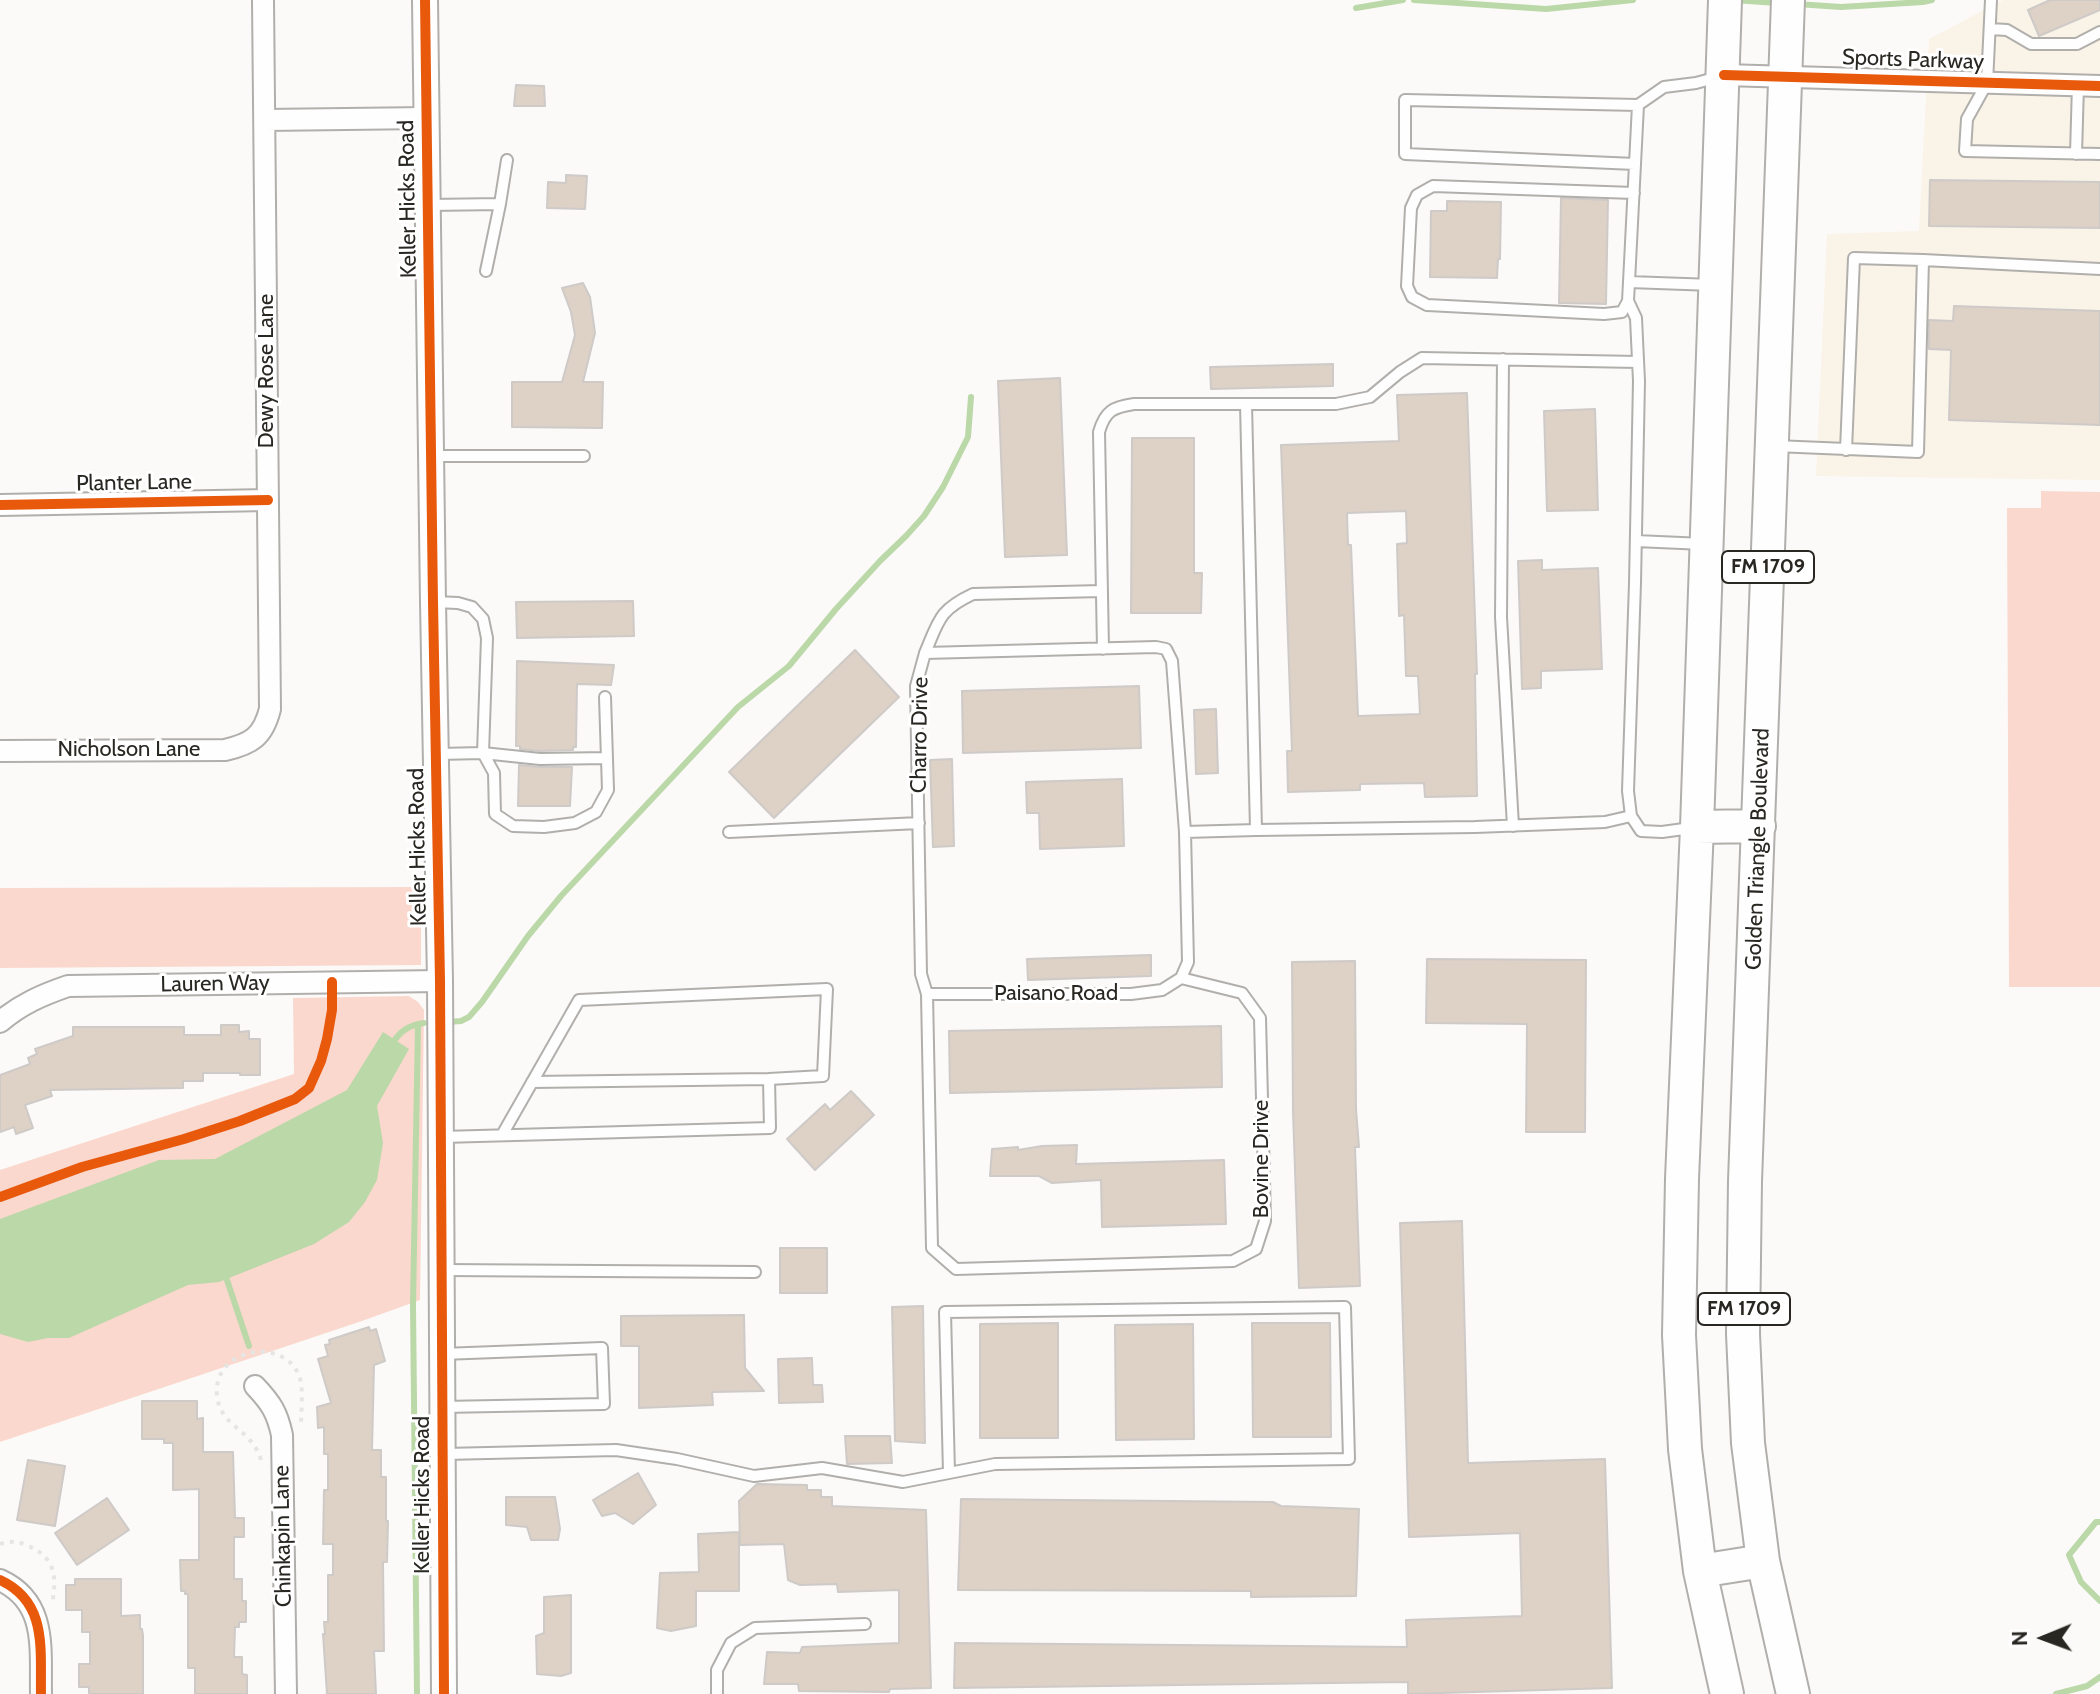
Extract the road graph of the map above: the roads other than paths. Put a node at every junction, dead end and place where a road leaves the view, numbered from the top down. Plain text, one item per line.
1 (263, 0) edge
2 (425, 0) edge
3 (1725, 0) edge
4 (1788, 0) edge
5 (1991, 0) edge
6 (1990, 29) junction
7 (2100, 32) edge
8 (1724, 60) junction
9 (1786, 63) junction
10 (1987, 83) junction
11 (2078, 85) junction
12 (2100, 86) edge
13 (1638, 105) junction
14 (427, 118) junction
15 (265, 120) junction
16 (2076, 154) junction
17 (2100, 154) edge
18 (507, 160) dead end
19 (1635, 164) junction
20 (1634, 193) junction
21 (500, 204) junction
22 (429, 205) junction
23 (1923, 260) junction
24 (2100, 269) edge
25 (486, 271) dead end
26 (1629, 282) junction
27 (1716, 285) junction
28 (1628, 301) junction
29 (1503, 359) junction
30 (1638, 362) junction
31 (1246, 404) junction
32 (1773, 446) junction
33 (1846, 450) junction
34 (431, 456) junction
35 (584, 456) dead end
36 (268, 500) junction
37 (0, 505) edge
38 (1636, 541) junction
39 (1706, 544) junction
40 (1102, 591) junction
41 (433, 602) junction
42 (1103, 649) junction
43 (925, 653) junction
44 (605, 697) dead end
45 (255, 738) joint
46 (0, 751) edge
47 (483, 753) junction
48 (436, 755) junction
49 (607, 758) junction
50 (1631, 816) junction
51 (919, 823) junction
52 (1513, 826) junction
53 (1759, 826) junction
54 (1697, 827) junction
55 (1256, 830) junction
56 (729, 832) dead end
57 (1185, 832) junction
58 (1181, 978) junction
59 (440, 981) junction
60 (927, 994) junction
61 (0, 1022) edge
62 (769, 1079) junction
63 (532, 1082) junction
64 (502, 1135) junction
65 (440, 1137) junction
66 (441, 1270) junction
67 (755, 1272) dead end
68 (442, 1354) junction
69 (255, 1386) dead end
70 (442, 1407) junction
71 (443, 1454) junction
72 (949, 1473) junction
73 (1763, 1561) junction
74 (1700, 1571) junction
75 (0, 1580) edge
76 (865, 1624) dead end
77 (41, 1694) edge
78 (286, 1694) edge
79 (444, 1694) edge
80 (717, 1694) edge
81 (1727, 1694) edge
82 (1793, 1694) edge

1 - 15 street, Dewy Rose Lane
2 - 14 street, Keller Hicks Road
3 - 8 main road, FM 1709
4 - 9 main road, Golden Triangle Boulevard / FM 1709
5 - 6 lane
6 - 7 lane
6 - 10 lane
8 - 9 street, Sports Parkway
8 - 13 lane
8 - 27 main road, FM 1709
9 - 10 street, Sports Parkway
9 - 32 main road, Golden Triangle Boulevard / FM 1709
10 - 11 street, Sports Parkway
10 - 16 lane
11 - 12 street, Sports Parkway
11 - 16 lane
13 - 19 lane
13 - 19 lane
14 - 15 street
14 - 22 street, Keller Hicks Road
15 - 36 street, Dewy Rose Lane
16 - 17 lane
18 - 21 lane
19 - 20 lane
20 - 26 lane
20 - 28 lane
21 - 22 lane
21 - 25 lane
22 - 34 street, Keller Hicks Road
23 - 24 lane
23 - 33 lane
23 - 33 lane
26 - 27 lane
26 - 28 lane
27 - 39 main road, FM 1709
28 - 30 lane
29 - 30 lane
29 - 31 lane
29 - 52 lane
30 - 38 lane
31 - 40 lane
31 - 55 lane
32 - 33 lane
32 - 53 main road, Golden Triangle Boulevard / FM 1709
34 - 35 lane
34 - 41 street, Keller Hicks Road
36 - 37 street, Planter Lane
36 - 45 street, Dewy Rose Lane
38 - 39 lane
38 - 50 lane
39 - 54 main road, FM 1709
40 - 42 lane
40 - 43 lane
41 - 47 lane
41 - 48 street, Keller Hicks Road
42 - 43 lane, Charro Drive
42 - 57 lane
43 - 51 lane, Charro Drive
44 - 49 lane
45 - 46 street, Nicholson Lane
47 - 48 lane
47 - 49 lane
47 - 49 lane
48 - 59 street, Keller Hicks Road
50 - 52 lane
50 - 54 lane
51 - 56 lane
51 - 60 lane, Charro Drive
52 - 55 lane
53 - 54 main road
53 - 73 main road, Golden Triangle Boulevard / FM 1709
54 - 74 main road, FM 1709
55 - 57 lane
57 - 58 lane
58 - 60 lane, Paisano Road
58 - 60 lane, Bovine Drive
59 - 61 street, Lauren Way
59 - 65 street, Keller Hicks Road
62 - 63 lane
62 - 63 lane
62 - 64 lane
63 - 64 lane
64 - 65 lane
65 - 66 street, Keller Hicks Road
66 - 67 lane
66 - 68 street, Keller Hicks Road
68 - 70 street, Keller Hicks Road
68 - 70 lane
69 - 78 street, Chinkapin Lane
70 - 71 street, Keller Hicks Road
71 - 72 lane
71 - 79 street, Keller Hicks Road
72 - 72 lane
73 - 74 main road
73 - 82 main road, Golden Triangle Boulevard / FM 1709
74 - 81 main road, FM 1709
75 - 77 street
76 - 80 lane

